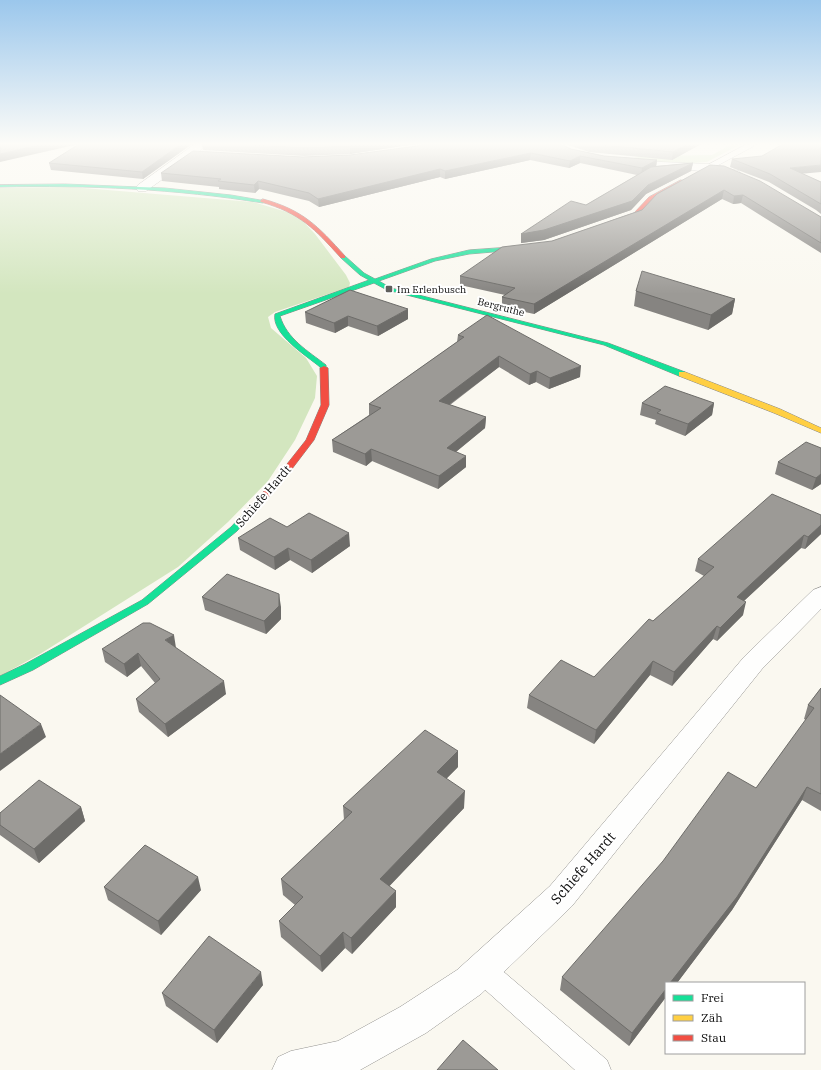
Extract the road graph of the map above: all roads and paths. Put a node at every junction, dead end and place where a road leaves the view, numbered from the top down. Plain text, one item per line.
1 (198, 194) edge
2 (659, 194) edge
3 (603, 225) edge
4 (539, 246) edge
5 (372, 280) junction
6 (821, 431) edge
7 (821, 594) edge
8 (0, 681) edge
9 (482, 970) junction
10 (292, 1070) edge
11 (597, 1070) edge

1 - 5 street, Bergruthe
2 - 3 street
4 - 5 street
5 - 6 street, Bergruthe
5 - 8 street, Schiefe Hardt
7 - 9 street, Schiefe Hardt
9 - 10 street, Schiefe Hardt
9 - 11 lane

